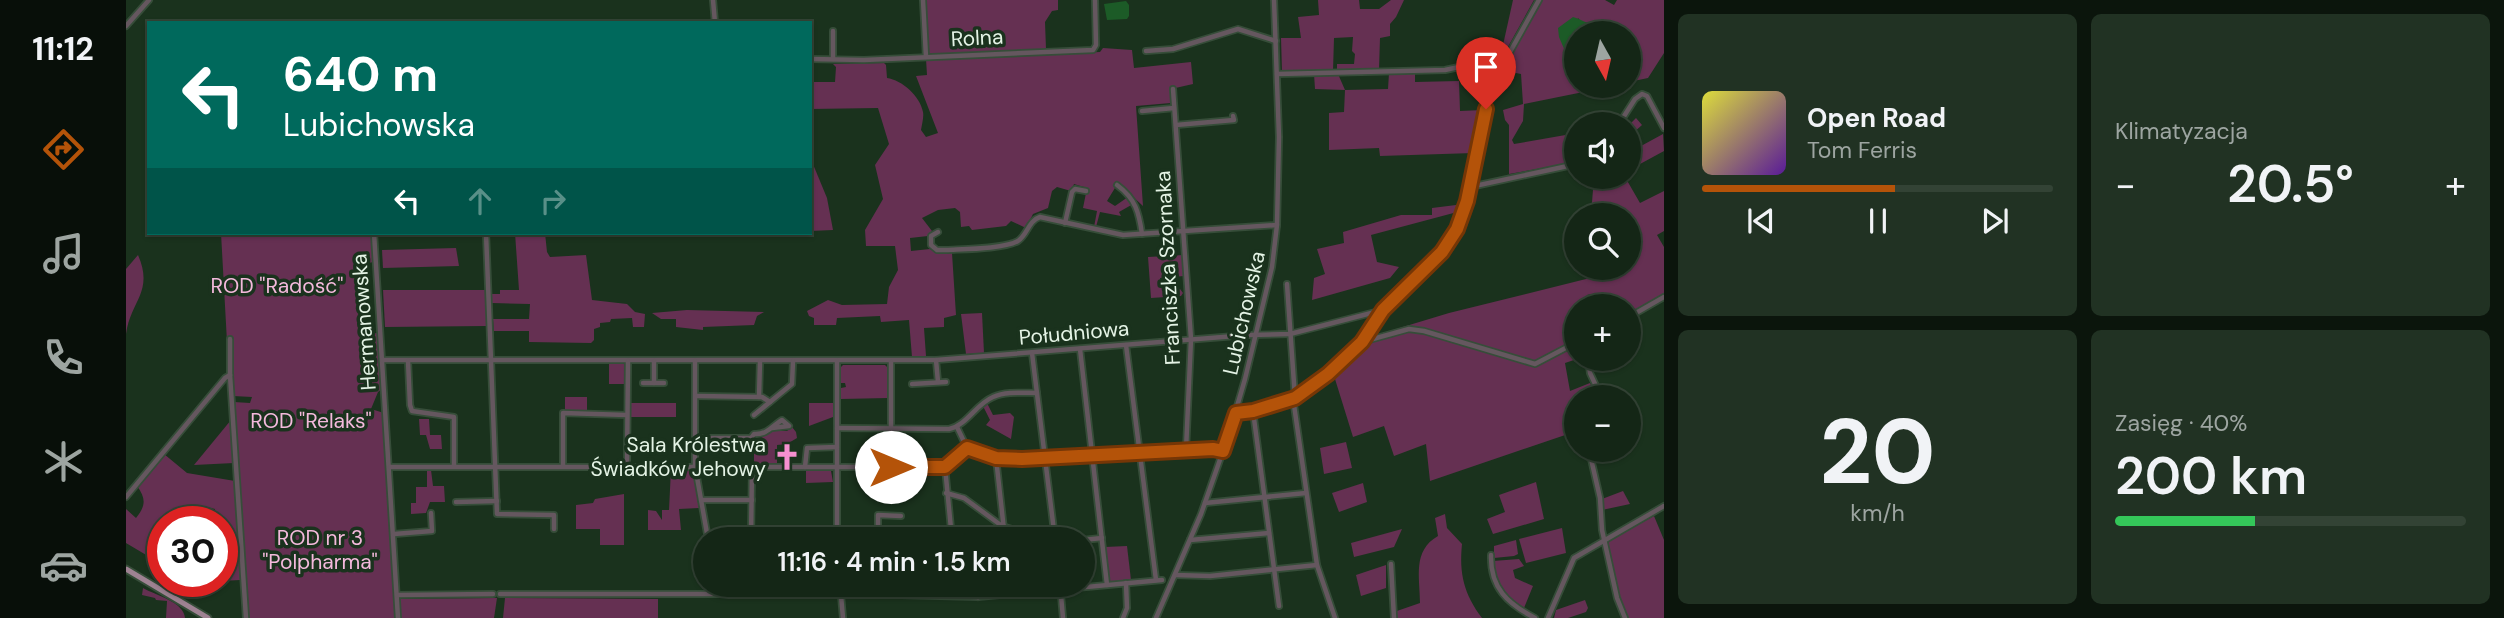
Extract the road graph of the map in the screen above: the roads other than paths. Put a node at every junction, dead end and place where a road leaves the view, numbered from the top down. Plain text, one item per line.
1 (149, 0) edge
2 (713, 0) edge
3 (923, 0) edge
4 (1095, 0) edge
5 (1274, 0) edge
6 (1539, 0) edge
7 (715, 21) edge
8 (126, 26) edge
9 (833, 31) dead end
10 (1276, 41) junction
11 (1146, 51) dead end
12 (926, 57) junction
13 (812, 59) edge
14 (833, 60) junction
15 (1500, 68) junction
16 (1277, 74) junction
17 (1173, 89) dead end
18 (1174, 108) junction
19 (1142, 111) dead end
20 (1627, 112) edge
21 (1233, 116) dead end
22 (1176, 125) junction
23 (1664, 128) edge
24 (1564, 167) edge
25 (1117, 185) dead end
26 (1469, 187) junction
27 (1086, 191) dead end
28 (1065, 223) junction
29 (1277, 225) junction
30 (1183, 231) junction
31 (938, 232) dead end
32 (1142, 234) junction
33 (374, 235) edge
34 (486, 235) edge
35 (1287, 284) dead end
36 (1664, 297) edge
37 (1383, 310) junction
38 (1641, 310) edge
39 (1256, 334) junction
40 (1290, 334) junction
41 (1191, 339) junction
42 (230, 340) dead end
43 (1362, 342) junction
44 (1126, 345) junction
45 (1080, 349) junction
46 (1564, 349) edge
47 (1032, 353) junction
48 (382, 360) junction
49 (408, 360) junction
50 (491, 360) junction
51 (936, 360) junction
52 (628, 361) junction
53 (654, 361) junction
54 (695, 361) junction
55 (760, 361) junction
56 (793, 361) junction
57 (836, 361) junction
58 (891, 362) junction
59 (230, 375) junction
60 (938, 382) junction
61 (946, 382) dead end
62 (643, 383) dead end
63 (654, 383) junction
64 (664, 383) dead end
65 (912, 384) dead end
66 (1037, 393) junction
67 (696, 396) junction
68 (759, 397) junction
69 (1294, 398) junction
70 (770, 402) junction
71 (1253, 411) junction
72 (1236, 413) junction
73 (627, 415) junction
74 (754, 415) dead end
75 (957, 427) junction
76 (772, 428) dead end
77 (837, 428) junction
78 (891, 429) junction
79 (695, 438) junction
80 (837, 447) junction
81 (967, 448) junction
82 (1186, 450) junction
83 (1223, 451) junction
84 (1139, 453) junction
85 (1093, 456) junction
86 (996, 458) junction
87 (1045, 458) junction
88 (1592, 462) edge
89 (454, 466) junction
90 (496, 466) junction
91 (563, 466) junction
92 (695, 466) junction
93 (390, 467) junction
94 (627, 467) junction
95 (752, 467) junction
96 (805, 467) junction
97 (837, 467) junction
98 (891, 467) junction
99 (945, 467) junction
100 (946, 493) junction
101 (1306, 493) junction
102 (126, 497) edge
103 (1265, 498) junction
104 (701, 500) junction
105 (752, 500) junction
106 (497, 501) junction
107 (456, 502) dead end
108 (1205, 503) junction
109 (1664, 506) edge
110 (431, 513) dead end
111 (901, 516) dead end
112 (706, 527) edge
113 (751, 527) edge
114 (837, 527) edge
115 (878, 527) edge
116 (950, 527) edge
117 (1004, 527) joint
118 (1054, 527) edge
119 (554, 529) dead end
120 (1269, 533) junction
121 (394, 534) junction
122 (1102, 538) junction
123 (1095, 539) edge
124 (1604, 539) junction
125 (1190, 540) junction
126 (1491, 555) dead end
127 (1391, 564) dead end
128 (1317, 565) junction
129 (126, 569) edge
130 (1274, 569) junction
131 (1175, 575) junction
132 (1126, 583) junction
133 (1107, 585) junction
134 (1095, 586) edge
135 (500, 593) dead end
136 (493, 594) dead end
137 (693, 594) edge
138 (397, 595) junction
139 (842, 597) edge
140 (1061, 597) edge
141 (1279, 606) dead end
142 (194, 609) junction
143 (190, 617) edge
144 (208, 618) edge
145 (246, 618) edge
146 (398, 618) edge
147 (843, 618) edge
148 (1063, 618) edge
149 (1123, 618) edge
150 (1156, 618) edge
151 (1335, 618) edge
152 (1394, 618) edge
153 (1535, 618) edge
154 (1548, 618) edge
155 (1623, 618) edge

1 - 8 street
2 - 7 street
3 - 12 street
4 - 12 street, Rolna
5 - 10 street, Lubichowska
6 - 15 street
9 - 14 street
10 - 11 street
10 - 16 street, Lubichowska
12 - 14 street, Rolna
13 - 14 street, Rolna
15 - 16 street
15 - 26 street
16 - 29 street, Lubichowska
17 - 18 street, Franciszka Szornaka
18 - 19 street
18 - 22 street, Franciszka Szornaka
20 - 23 street
21 - 22 street
22 - 30 street, Franciszka Szornaka
24 - 26 street
25 - 32 street
26 - 37 street
27 - 28 street
28 - 31 street
28 - 32 street
29 - 30 street
29 - 39 street, Lubichowska
30 - 32 street
30 - 41 street, Franciszka Szornaka
33 - 48 street, Hermanowska
34 - 50 street
35 - 40 street
36 - 38 street
37 - 40 street, Południowa
37 - 43 street
39 - 40 street, Południowa
39 - 41 street, Południowa
39 - 72 street, Lubichowska
40 - 69 street
41 - 44 street, Południowa
41 - 82 street, Franciszka Szornaka
42 - 59 street
43 - 46 street
43 - 69 street
44 - 45 street, Południowa
44 - 84 street
45 - 47 street, Południowa
45 - 85 street
47 - 51 street, Południowa
47 - 66 street
48 - 49 street, Południowa
48 - 93 street, Hermanowska
49 - 50 street, Południowa
49 - 89 street
50 - 52 street, Południowa
50 - 90 street
51 - 58 street, Południowa
51 - 60 street
52 - 53 street, Południowa
52 - 73 street
53 - 54 street, Południowa
53 - 63 street
54 - 55 street, Południowa
54 - 67 street
55 - 56 street, Południowa
55 - 68 street
56 - 57 street, Południowa
56 - 70 street
57 - 58 street, Południowa
57 - 77 street
58 - 78 street
59 - 102 street
59 - 145 street
60 - 61 street
60 - 65 street
62 - 63 street
63 - 64 street
66 - 75 street
66 - 87 street
67 - 68 street
67 - 79 street
68 - 70 street
69 - 71 street
69 - 101 street
70 - 74 street
71 - 72 street
71 - 103 street
72 - 83 street, Lubichowska
73 - 91 street
73 - 94 street
75 - 78 street
75 - 81 street
76 - 79 street
77 - 78 street
77 - 80 street
78 - 98 street
79 - 92 street
80 - 96 street
80 - 97 street
81 - 86 street
81 - 99 street
82 - 83 street
82 - 84 street
83 - 108 street, Lubichowska
84 - 85 street
84 - 132 street
85 - 87 street
85 - 122 street
86 - 87 street
86 - 117 street
87 - 118 street
88 - 124 street
89 - 90 street
89 - 93 street
90 - 91 street
90 - 106 street
91 - 94 street
92 - 94 street
92 - 95 street
92 - 104 street
93 - 121 street, Hermanowska
95 - 96 street
95 - 105 street
96 - 97 street
97 - 98 street
97 - 114 street
98 - 99 street
99 - 100 street
100 - 116 street
100 - 117 street
101 - 103 street
101 - 128 street
103 - 108 street
103 - 120 street
104 - 105 street
104 - 112 street
105 - 113 street
106 - 107 street
106 - 119 street
108 - 125 street, Lubichowska
109 - 124 street
110 - 121 street
111 - 115 street
120 - 125 street
120 - 130 street
121 - 138 street, Hermanowska
122 - 123 street
122 - 133 street
124 - 154 street
124 - 155 street
125 - 131 street, Lubichowska
126 - 153 street
127 - 152 street
128 - 130 street
128 - 151 street
129 - 142 main road
130 - 131 street
130 - 141 street
131 - 150 street, Lubichowska
132 - 133 street
132 - 149 street
133 - 134 street
135 - 137 street
136 - 138 street
138 - 146 street, Hermanowska
139 - 147 street
140 - 148 street
142 - 143 main road
142 - 144 main road

